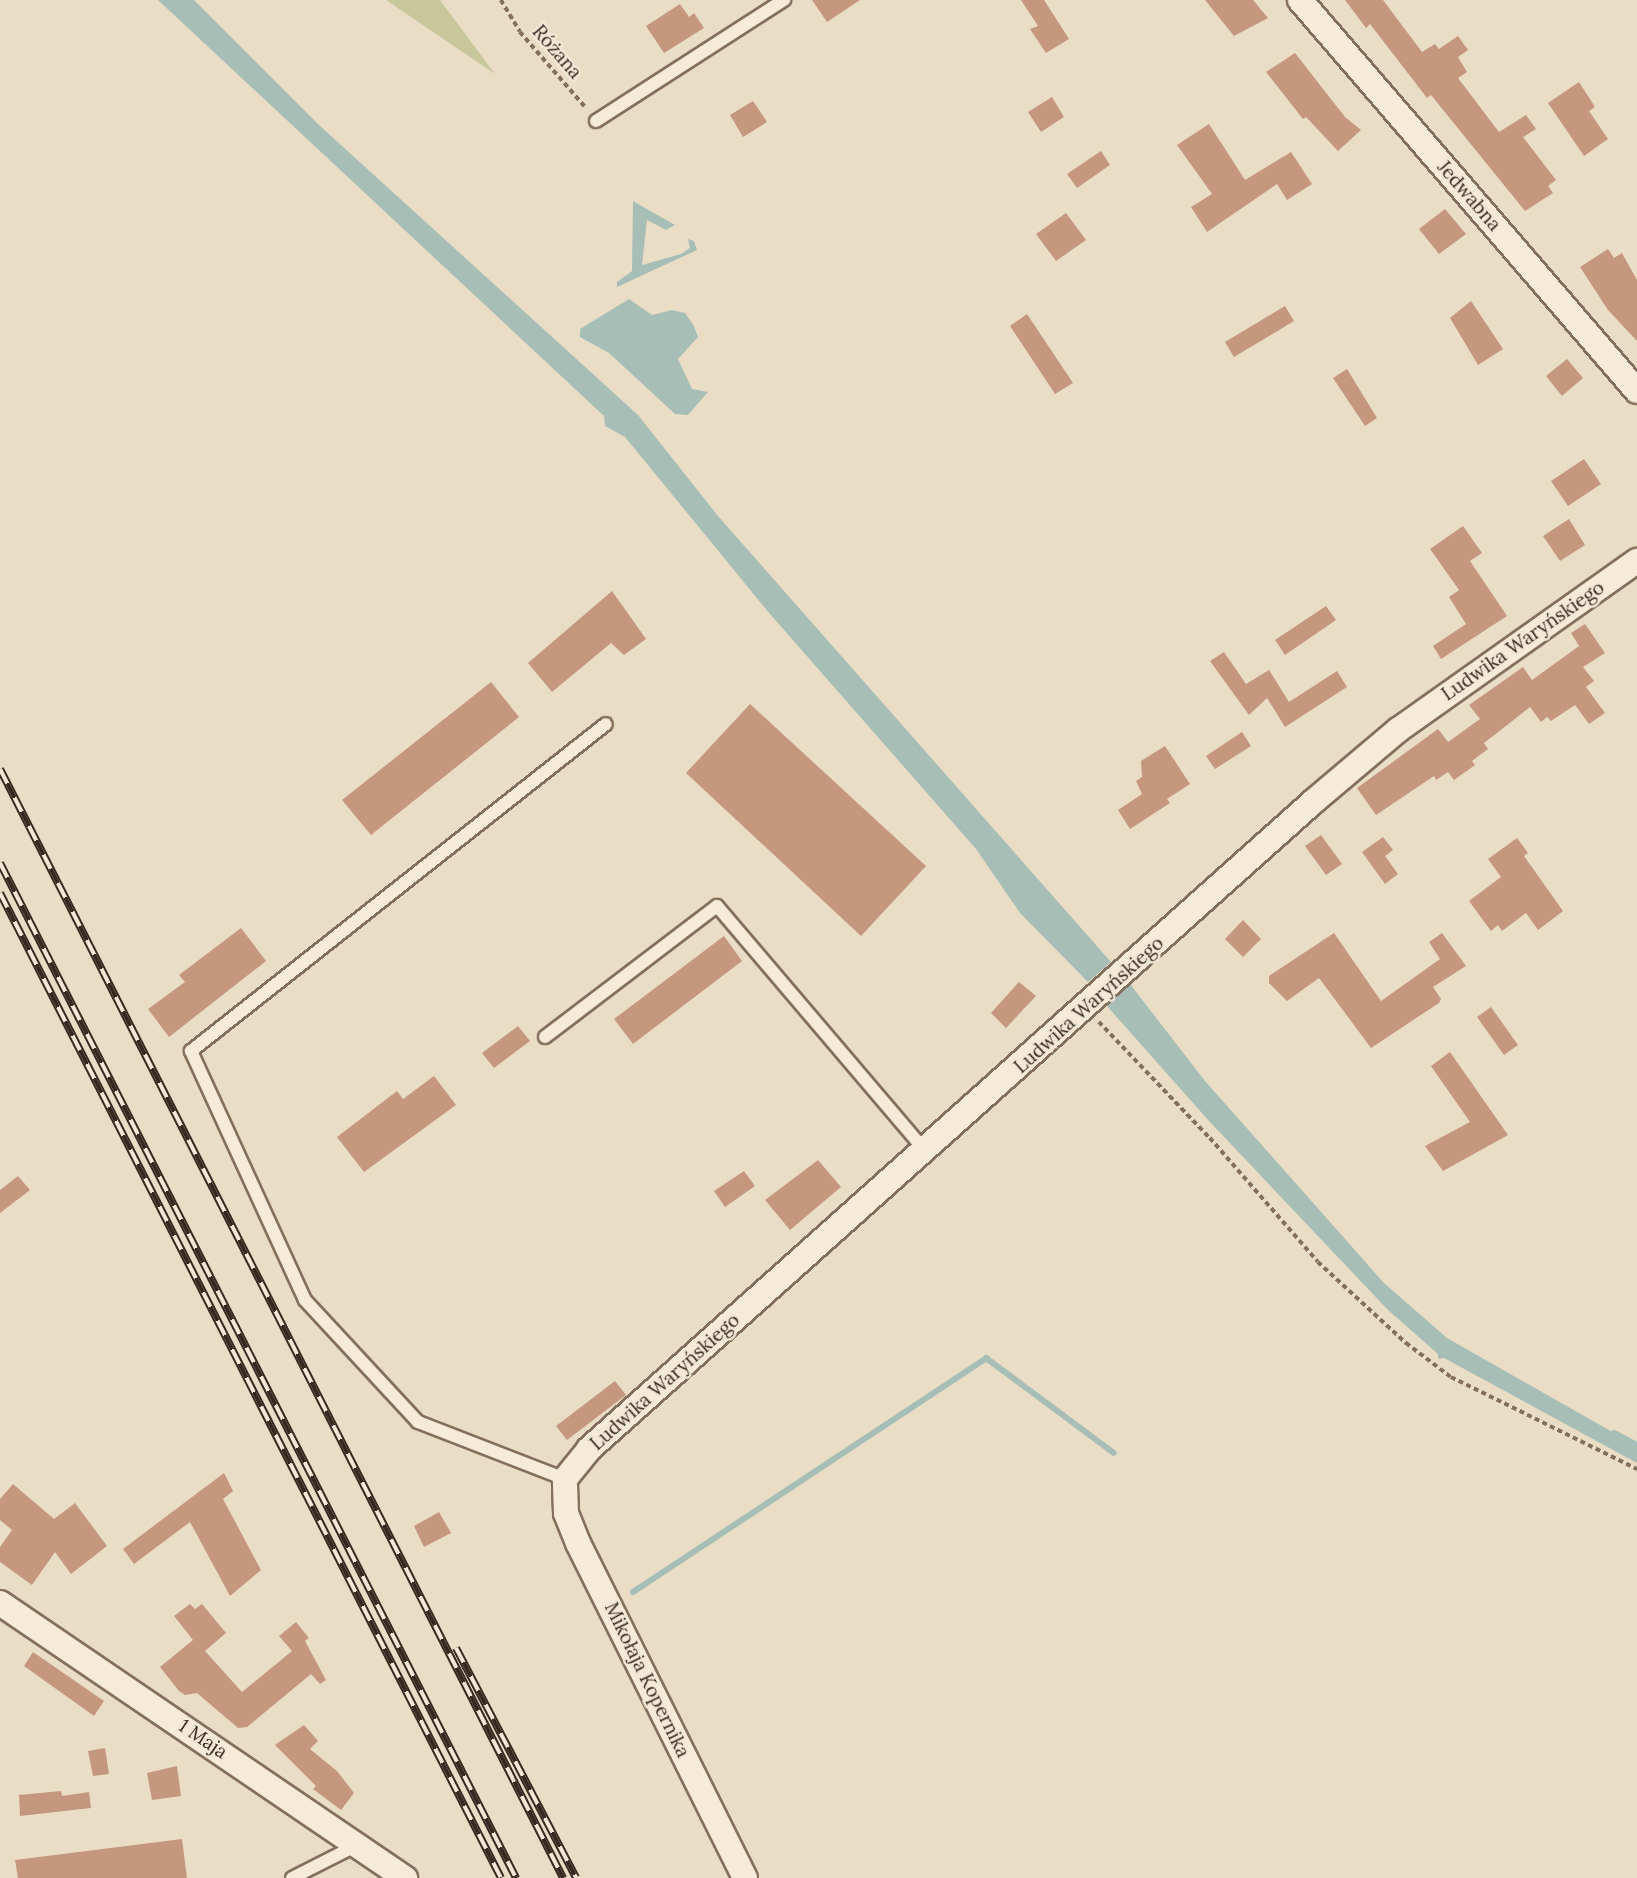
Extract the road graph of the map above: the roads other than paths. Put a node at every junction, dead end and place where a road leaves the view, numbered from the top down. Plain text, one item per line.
1 (784, 0) edge
2 (1300, 0) edge
3 (596, 121) road end
4 (1637, 391) edge
5 (1637, 561) edge
6 (606, 724) dead end
7 (545, 1037) dead end
8 (925, 1150) junction
9 (565, 1479) junction
10 (0, 1603) edge
11 (359, 1844) junction
12 (292, 1878) edge
13 (405, 1878) edge
14 (745, 1878) edge

1 - 3 lane
2 - 4 street, Jedwabna
5 - 8 street, Ludwika Waryńskiego
6 - 9 lane
7 - 8 lane
8 - 9 street, Ludwika Waryńskiego
9 - 14 street, Mikołaja Kopernika
10 - 11 street, 1 Maja
11 - 12 lane
11 - 13 street, 1 Maja

